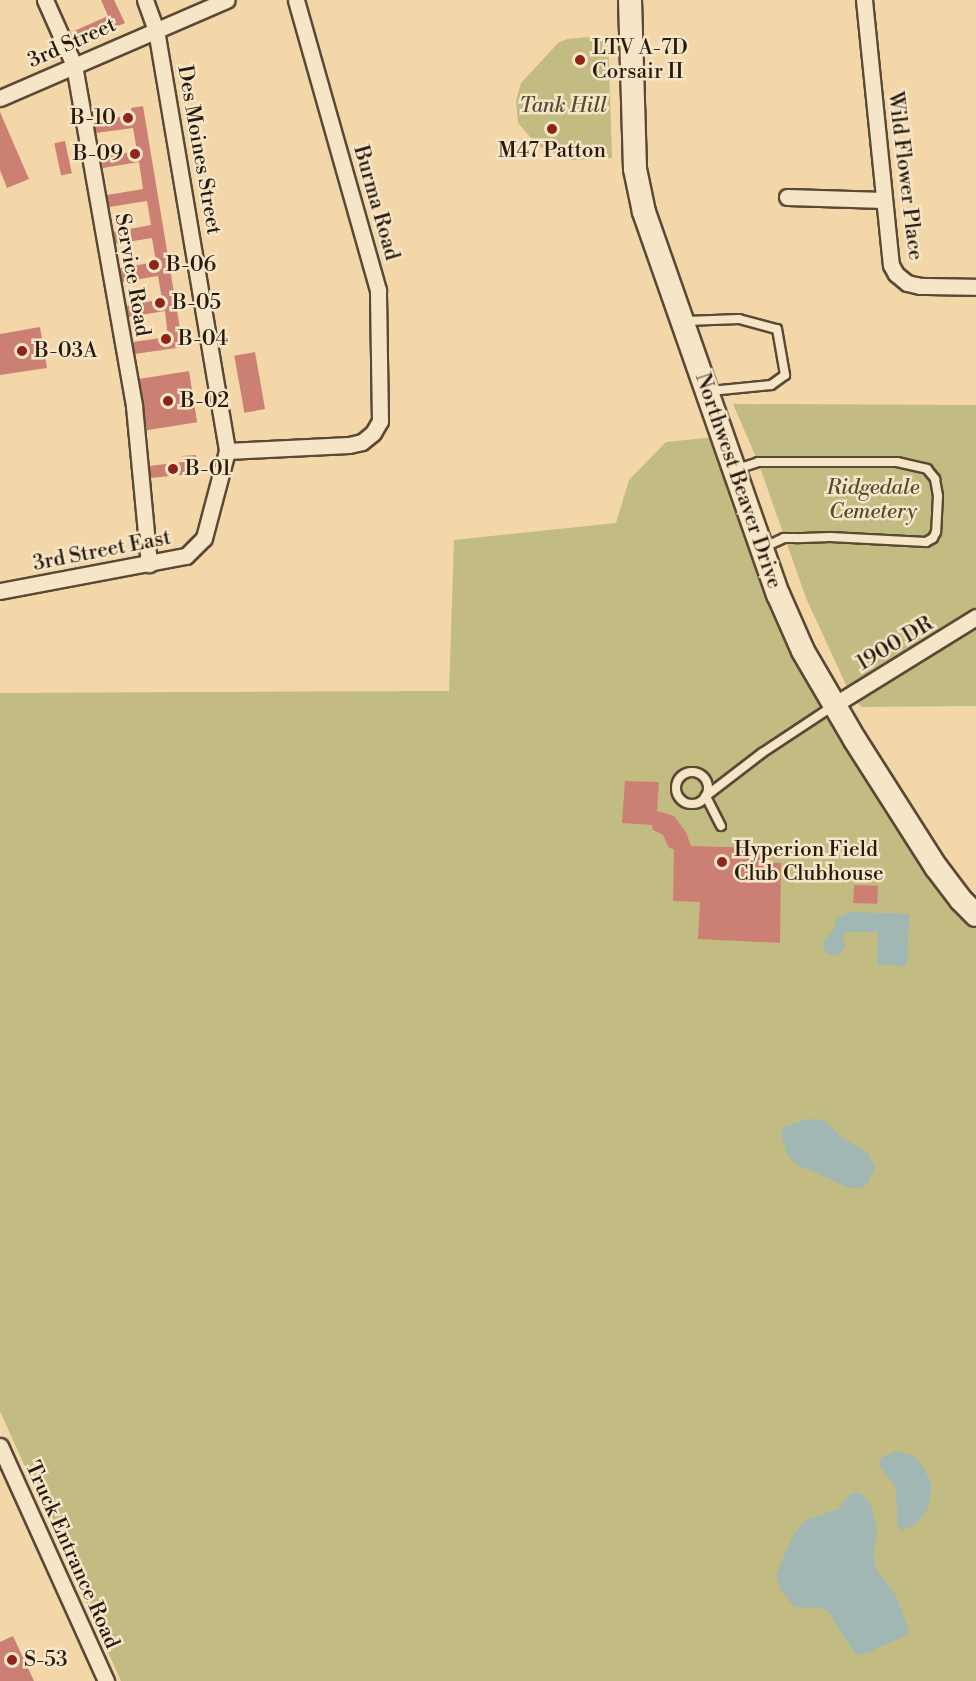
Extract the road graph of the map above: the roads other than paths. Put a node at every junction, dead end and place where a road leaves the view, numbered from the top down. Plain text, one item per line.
1 (45, 0) edge
2 (145, 0) edge
3 (227, 0) edge
4 (296, 0) edge
5 (630, 0) edge
6 (864, 0) edge
7 (156, 30) junction
8 (74, 65) junction
9 (0, 98) edge
10 (787, 197) dead end
11 (884, 200) junction
12 (976, 286) edge
13 (682, 321) junction
14 (706, 391) junction
15 (227, 451) junction
16 (734, 470) junction
17 (762, 548) junction
18 (149, 564) junction
19 (0, 591) edge
20 (976, 617) edge
21 (834, 705) junction
22 (706, 796) junction
23 (721, 826) dead end
24 (976, 915) edge
25 (0, 1446) edge
26 (106, 1681) edge

1 - 8 street, Service Road
2 - 7 street, Des Moines Street
3 - 7 street, 3rd Street
4 - 15 street, Burma Road
5 - 13 main road, Northwest Beaver Drive
6 - 11 street, Wild Flower Place
7 - 8 street, 3rd Street
7 - 15 street, Des Moines Street
8 - 9 street, 3rd Street
8 - 18 street, Service Road
10 - 11 street
11 - 12 street, Wild Flower Place
13 - 14 main road, Northwest Beaver Drive
13 - 14 lane
14 - 16 main road, Northwest Beaver Drive
15 - 18 street, 3rd Street East
16 - 17 main road, Northwest Beaver Drive
16 - 17 lane
17 - 21 main road, Northwest Beaver Drive
18 - 19 street, 3rd Street East
20 - 21 street, 1900 DR
21 - 22 lane
21 - 24 main road, Northwest Beaver Drive
22 - 22 lane
22 - 23 lane
25 - 26 street, Truck Entrance Road

